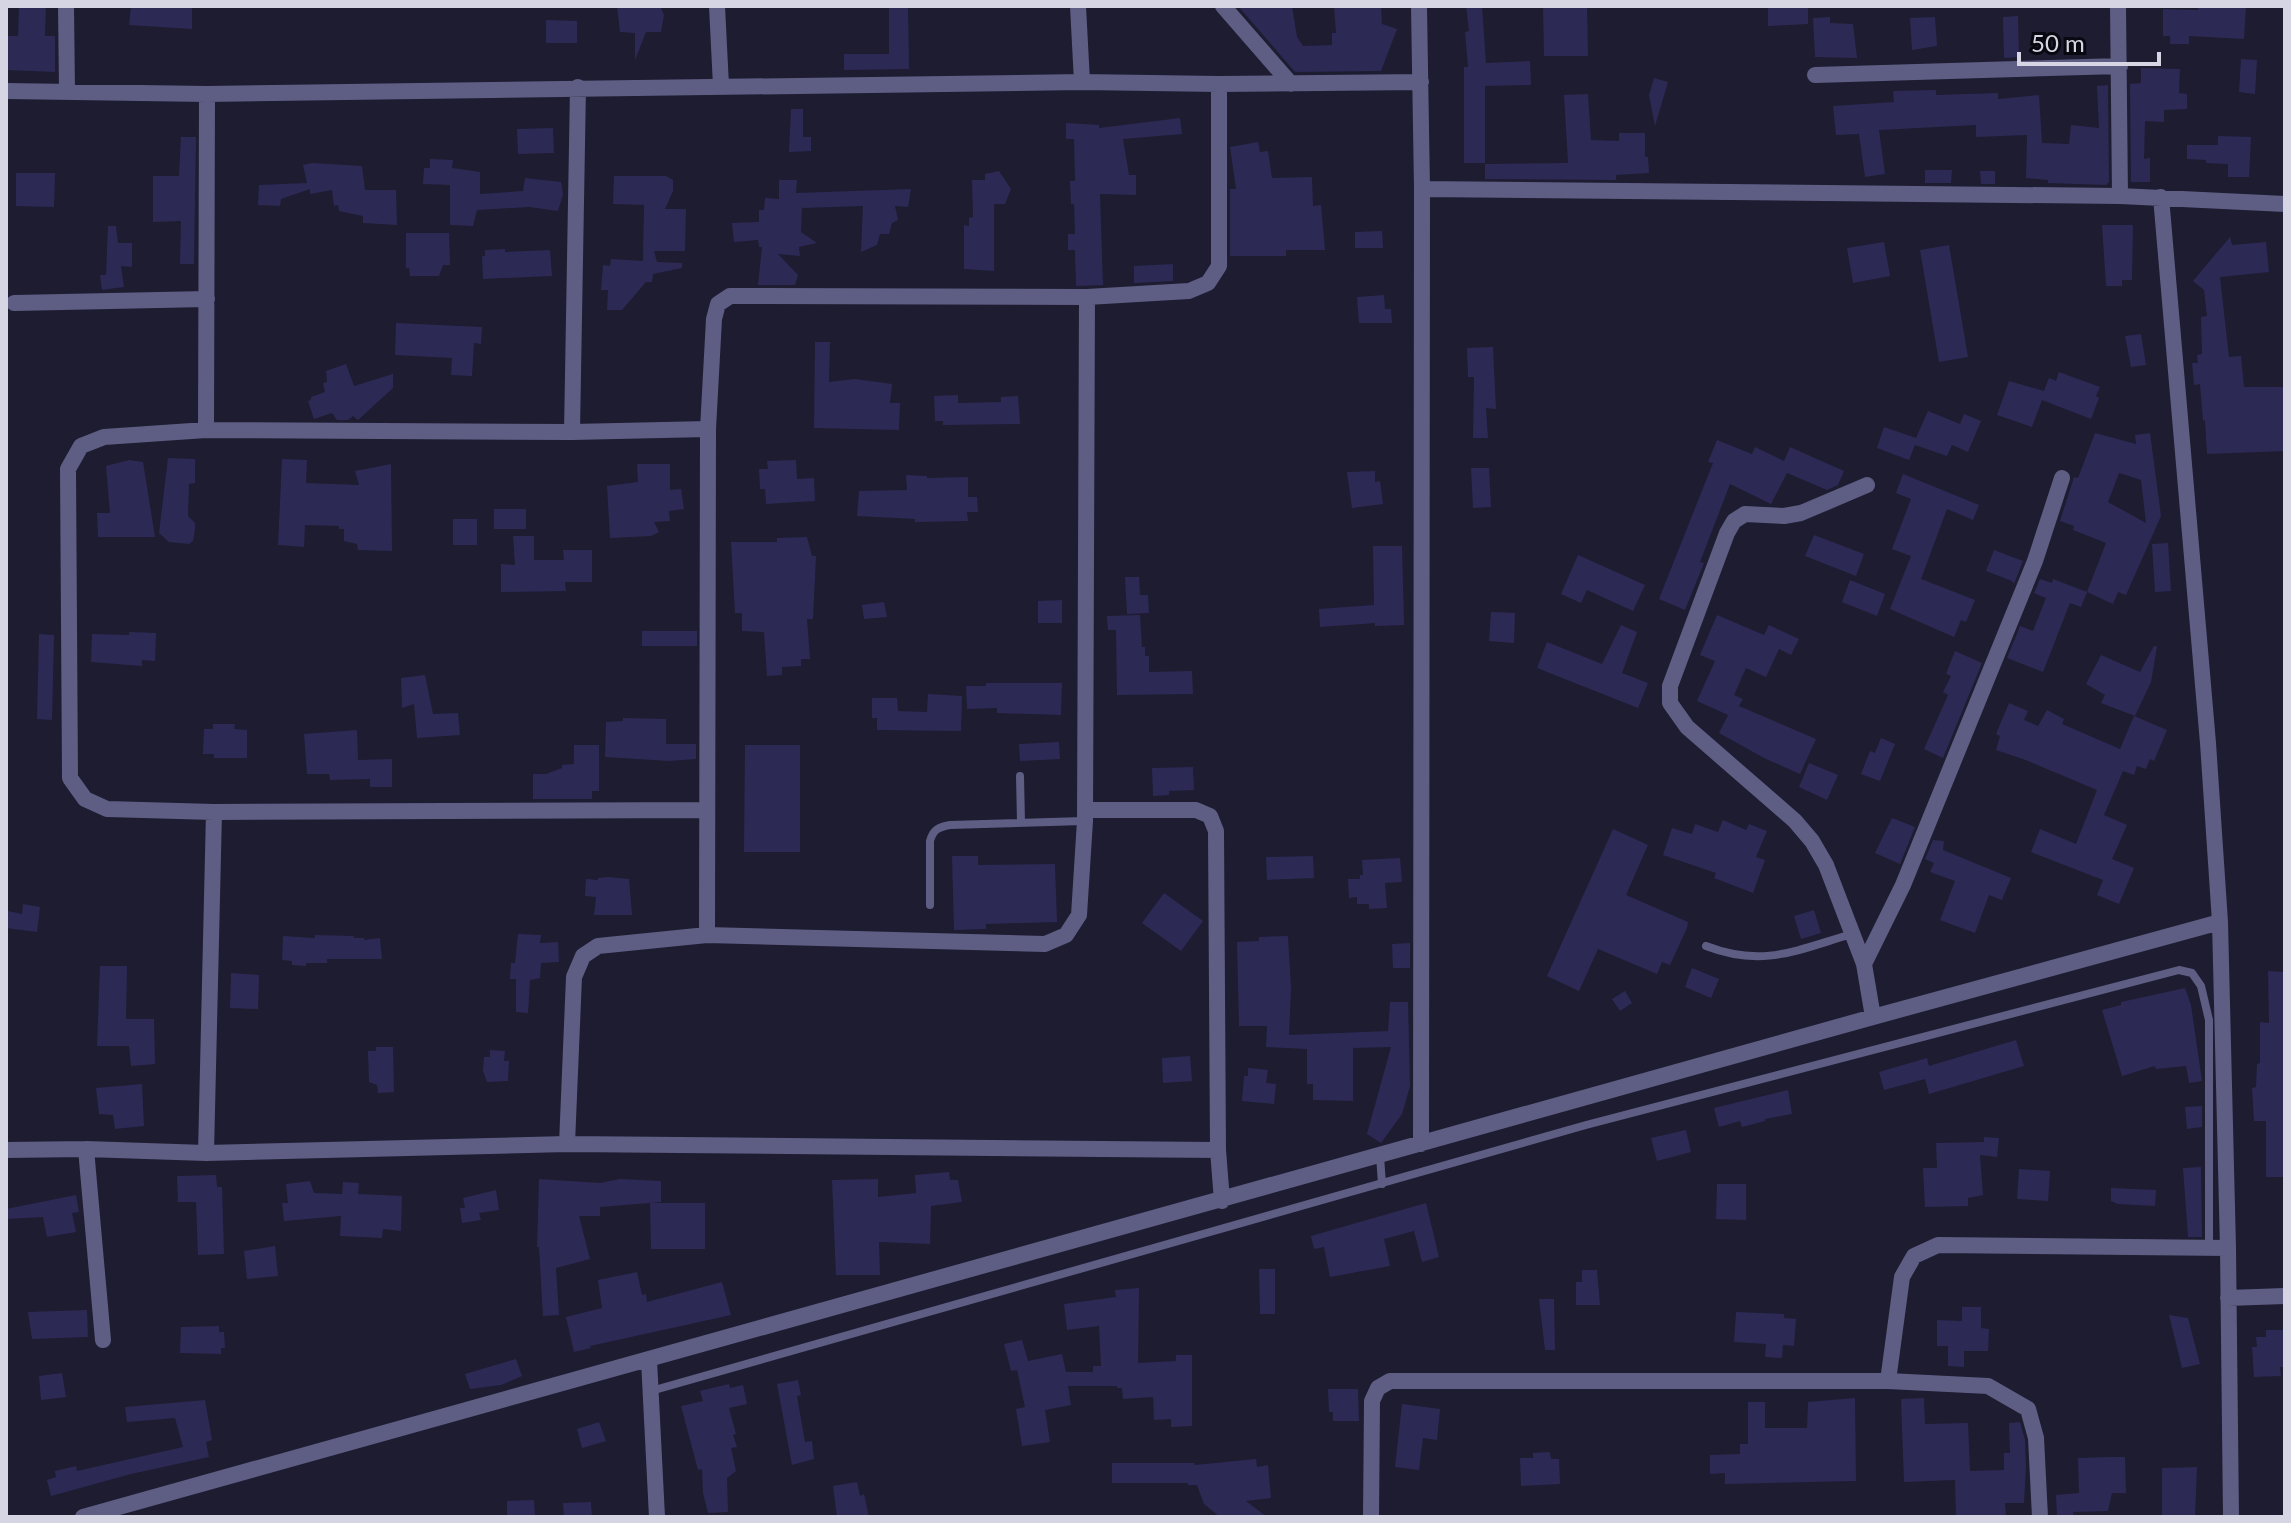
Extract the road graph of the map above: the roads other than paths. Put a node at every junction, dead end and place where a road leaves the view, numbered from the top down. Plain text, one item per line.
1 (66, 6) edge
2 (717, 6) edge
3 (1078, 6) edge
4 (1223, 6) edge
5 (1419, 6) edge
6 (2118, 6) edge
7 (2120, 66) junction
8 (1815, 75) dead end
9 (1082, 82) junction
10 (1421, 82) junction
11 (1219, 84) junction
12 (1291, 84) junction
13 (721, 86) junction
14 (578, 87) junction
15 (6, 91) edge
16 (67, 91) junction
17 (207, 94) junction
18 (1422, 189) junction
19 (2120, 196) junction
20 (2161, 197) junction
21 (2285, 204) edge
22 (1087, 297) junction
23 (207, 299) junction
24 (14, 303) dead end
25 (708, 429) junction
26 (206, 430) junction
27 (572, 432) junction
28 (2062, 478) dead end
29 (1867, 485) dead end
30 (1020, 776) dead end
31 (707, 810) junction
32 (214, 812) junction
33 (1086, 816) junction
34 (1021, 823) junction
35 (930, 905) dead end
36 (2220, 922) junction
37 (1853, 934) junction
38 (707, 935) junction
39 (1706, 946) dead end
40 (1864, 964) junction
41 (1873, 1017) junction
42 (567, 1144) junction
43 (1421, 1144) junction
44 (86, 1149) junction
45 (6, 1150) edge
46 (1218, 1150) junction
47 (206, 1153) junction
48 (1380, 1156) junction
49 (1382, 1184) junction
50 (1222, 1201) junction
51 (2228, 1248) junction
52 (2209, 1249) junction
53 (2285, 1296) edge
54 (2228, 1298) junction
55 (103, 1340) dead end
56 (649, 1360) junction
57 (1888, 1381) junction
58 (650, 1391) junction
59 (83, 1517) edge
60 (657, 1517) edge
61 (1371, 1517) edge
62 (2040, 1517) edge
63 (2231, 1517) edge

1 - 16 street
2 - 13 street
3 - 9 street
4 - 12 street
5 - 10 street
6 - 7 street
7 - 8 street
7 - 19 street
9 - 11 street
9 - 13 street
10 - 12 street
10 - 18 street
11 - 12 street
11 - 22 street
13 - 14 street
14 - 17 street
14 - 27 street
15 - 16 street
16 - 17 street
17 - 23 street
18 - 19 street
18 - 43 street
19 - 20 street
20 - 21 street
20 - 36 street
22 - 25 street
22 - 33 street
23 - 24 street
23 - 26 street
25 - 27 street
25 - 31 street
26 - 27 street
26 - 32 street
28 - 40 street
29 - 37 street
30 - 34 lane
31 - 32 street
31 - 38 street
32 - 47 street
33 - 34 lane
33 - 38 street
33 - 46 street
34 - 35 lane
36 - 41 street
36 - 51 street
37 - 39 lane
37 - 40 street
38 - 42 street
40 - 41 street
41 - 43 street
42 - 46 street
42 - 47 street
43 - 48 street
44 - 45 street
44 - 47 street
44 - 55 street
46 - 50 street
48 - 49 lane
48 - 50 street
49 - 52 lane
49 - 58 lane
50 - 56 street
51 - 52 street
51 - 54 street
52 - 57 street
53 - 54 street
54 - 63 street
56 - 58 street
56 - 59 street
57 - 61 street
57 - 62 street
58 - 60 street

